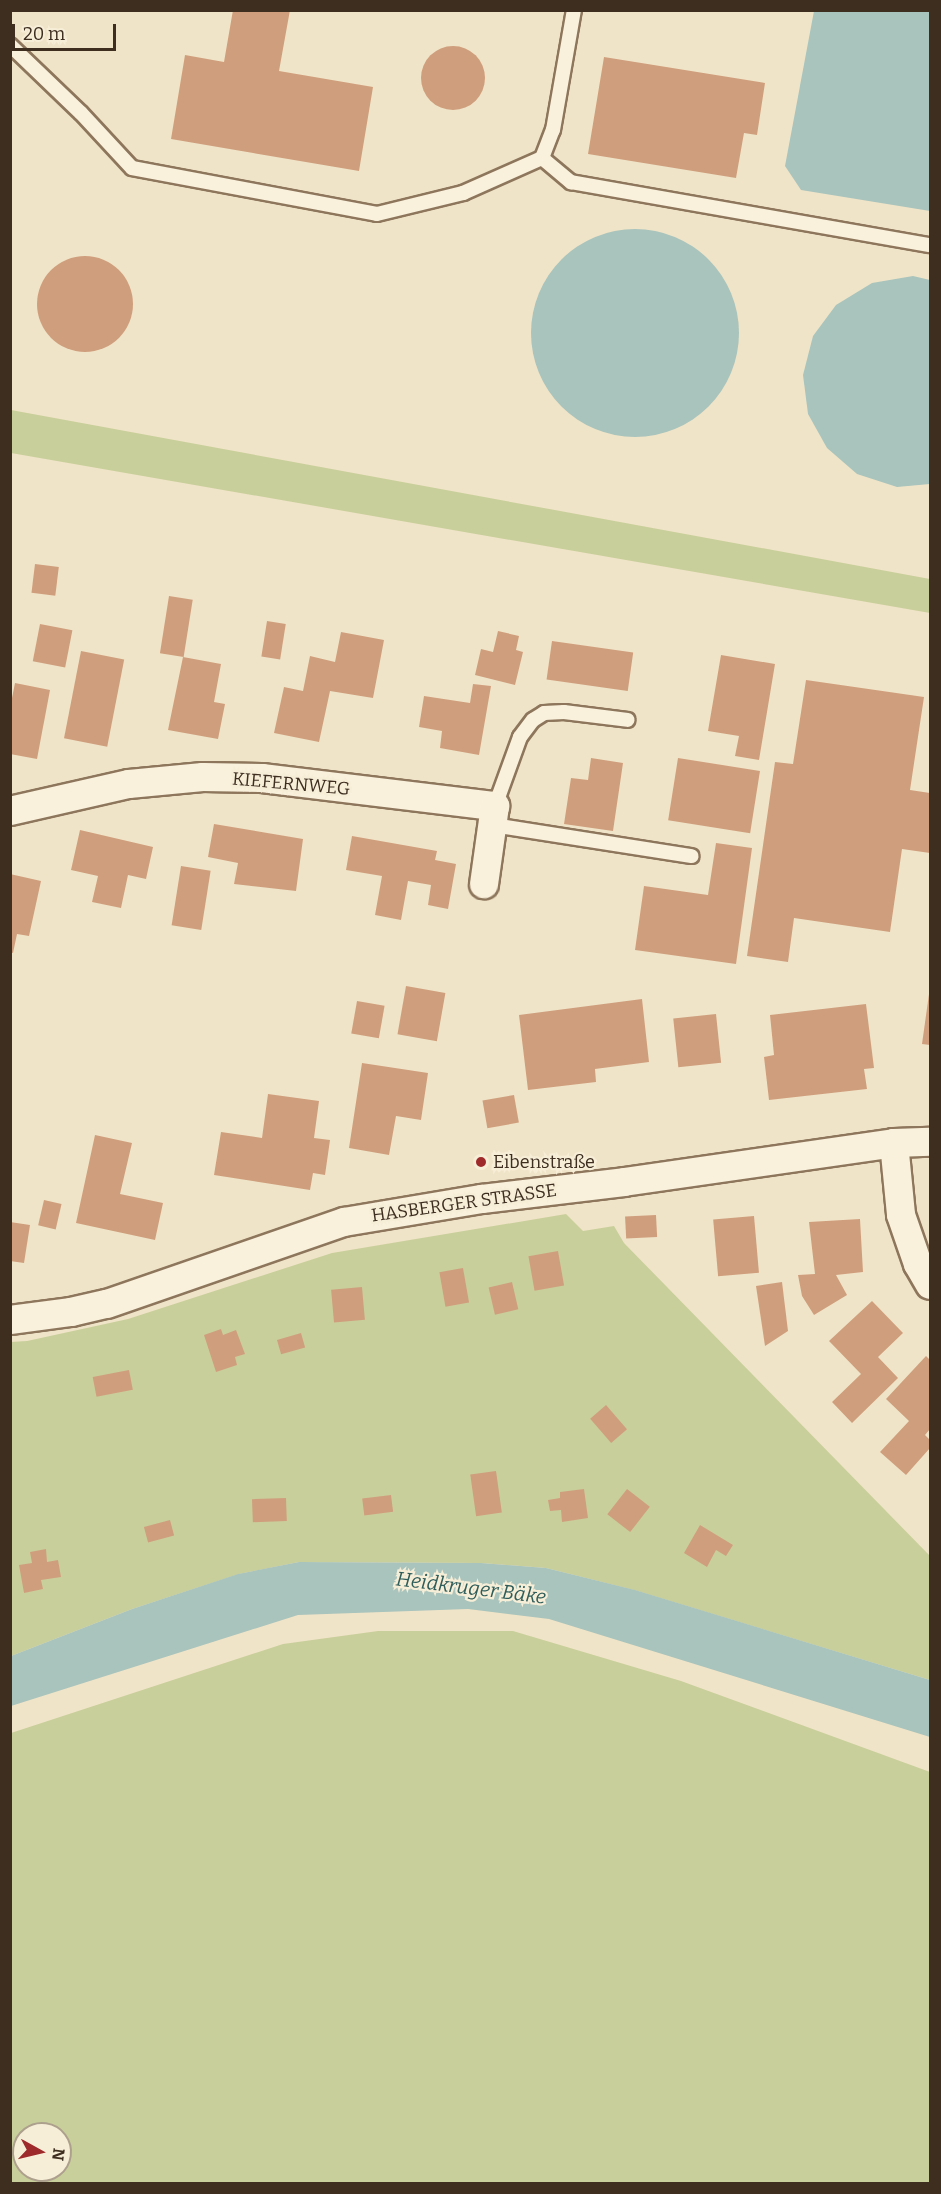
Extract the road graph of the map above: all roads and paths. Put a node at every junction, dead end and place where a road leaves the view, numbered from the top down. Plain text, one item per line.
1 (574, 10) edge
2 (10, 45) edge
3 (542, 158) junction
4 (930, 245) edge
5 (628, 720) dead end
6 (10, 811) edge
7 (494, 815) junction
8 (692, 856) dead end
9 (484, 884) dead end
10 (930, 1142) edge
11 (894, 1143) junction
12 (930, 1285) edge
13 (10, 1320) edge

1 - 3 lane
2 - 3 lane
3 - 4 lane
5 - 7 lane
6 - 7 street, KIEFERNWEG
7 - 8 lane
7 - 9 street
10 - 11 street, HASBERGER STRASSE
11 - 12 street
11 - 13 street, HASBERGER STRASSE

